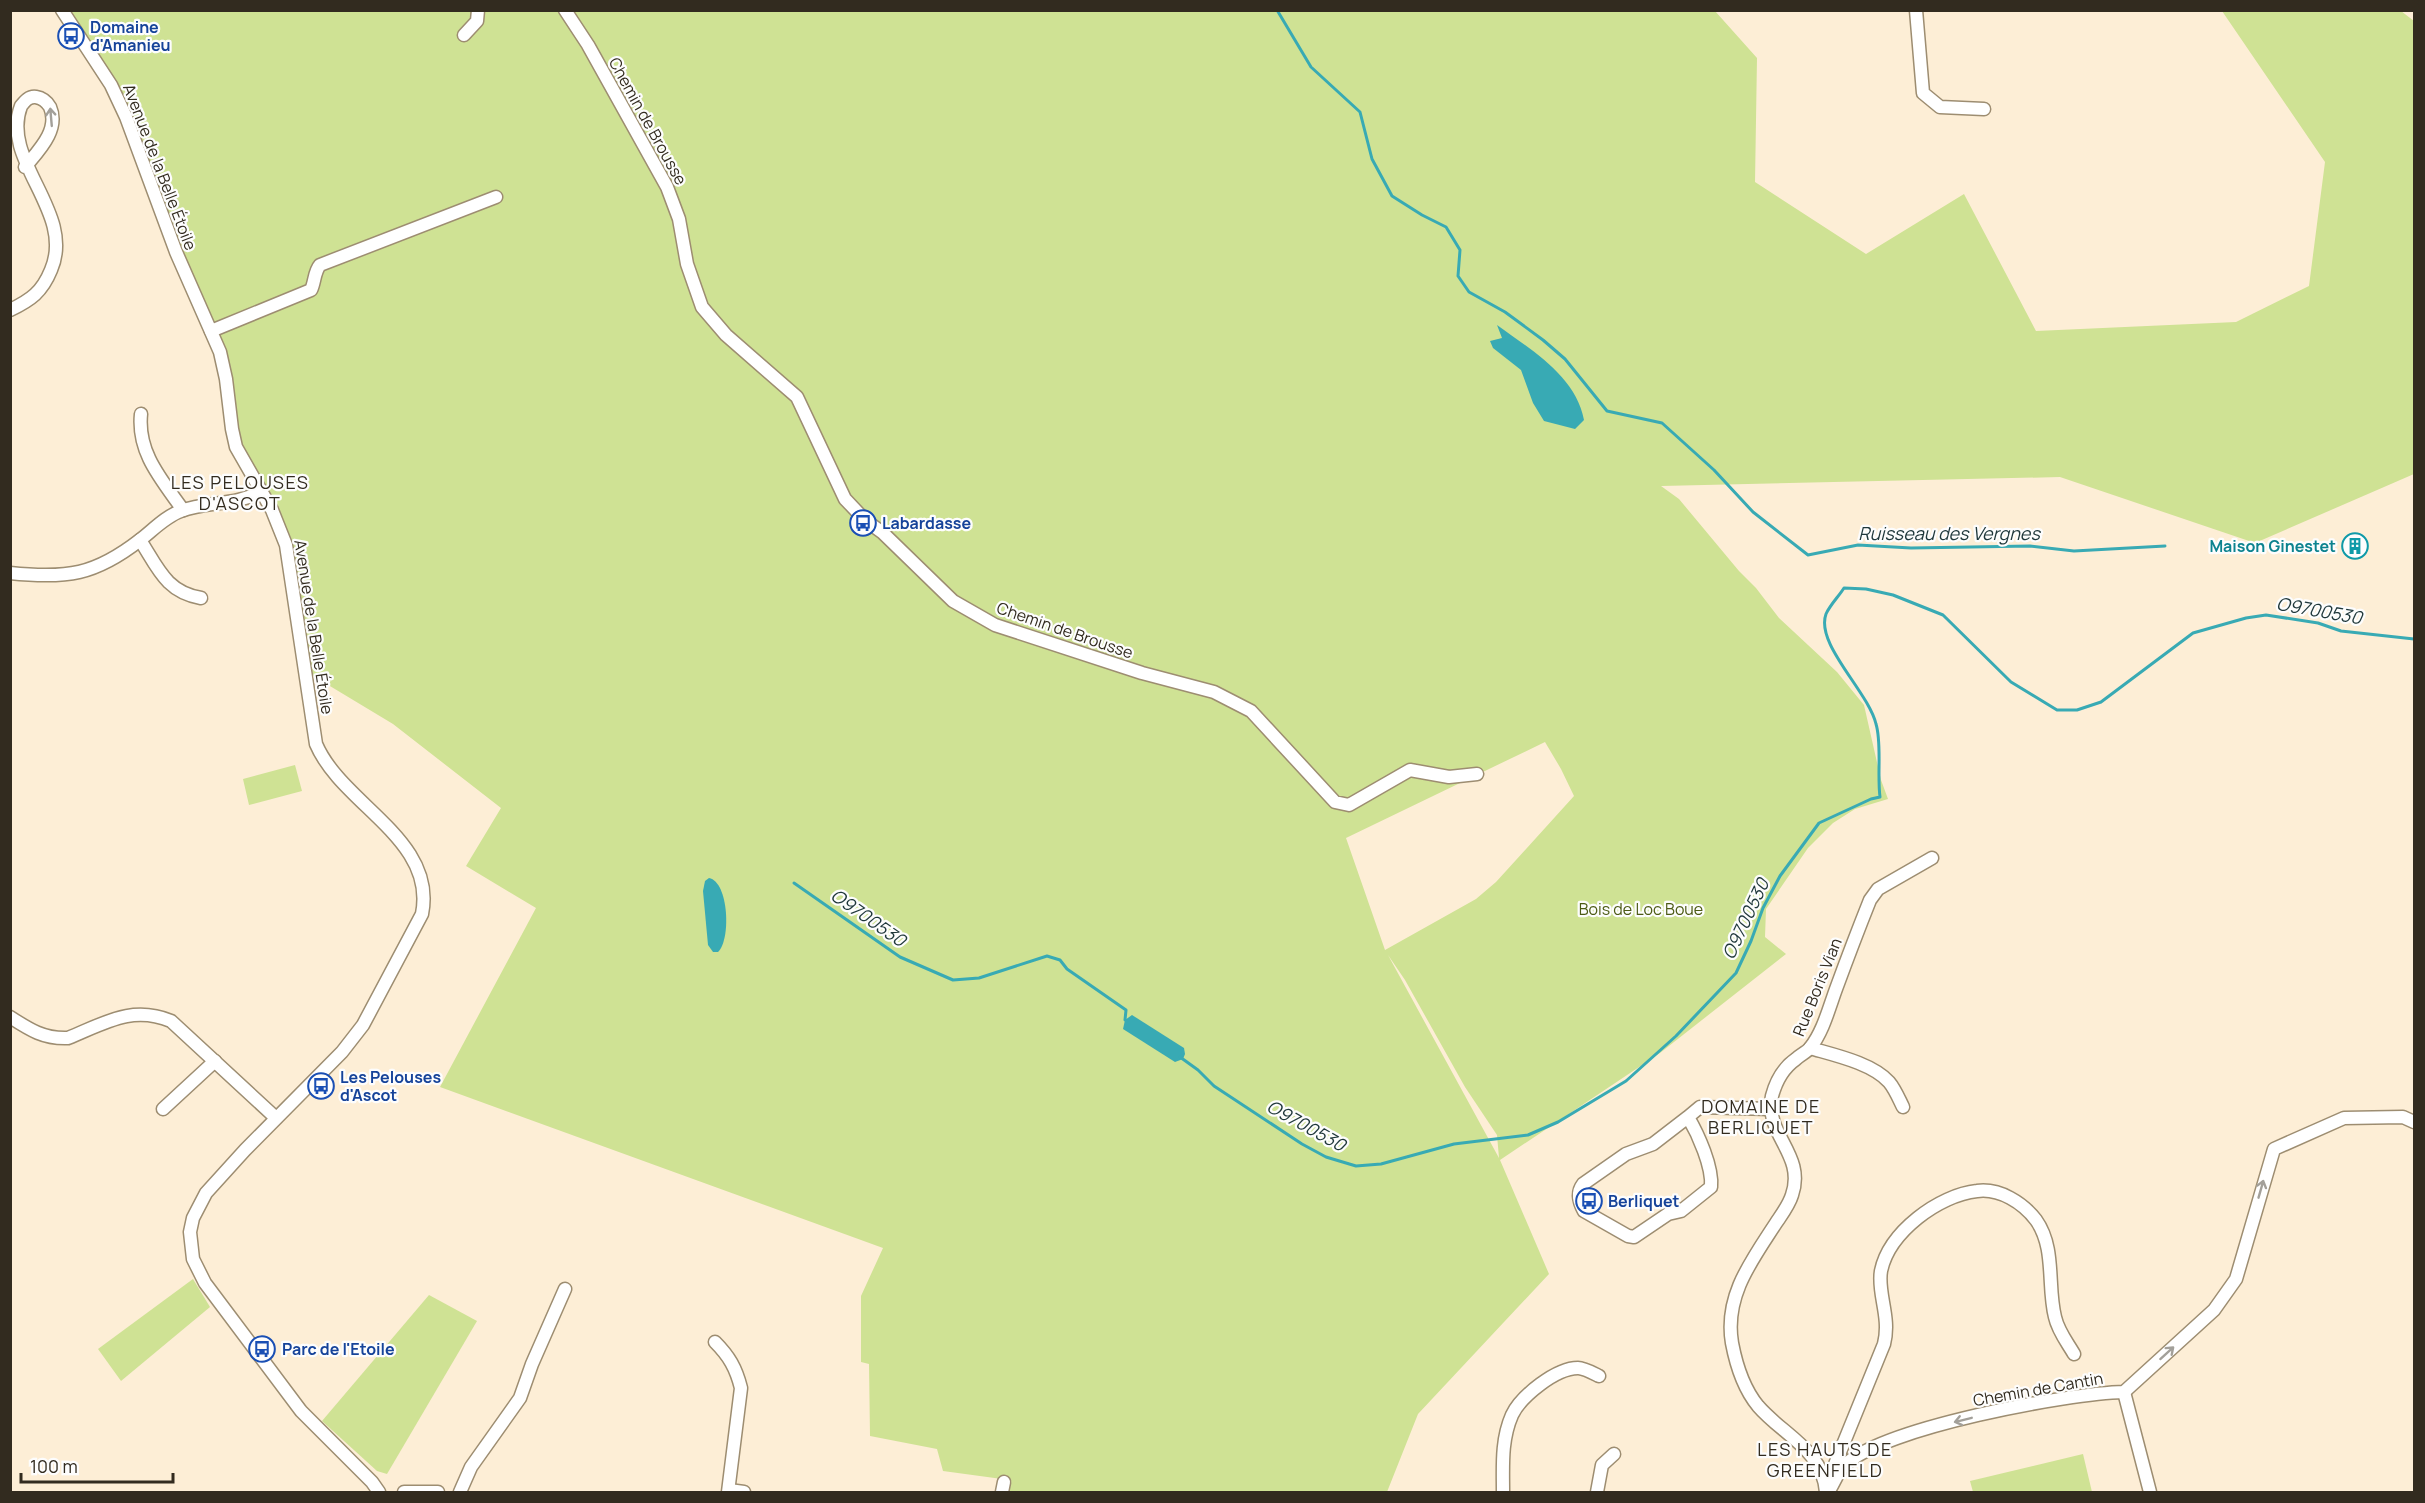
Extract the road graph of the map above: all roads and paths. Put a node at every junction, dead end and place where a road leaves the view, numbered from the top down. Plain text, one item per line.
1 (62, 10) edge
2 (478, 10) edge
3 (565, 10) edge
4 (1916, 10) edge
5 (464, 35) dead end
6 (1984, 109) dead end
7 (15, 111) edge
8 (25, 167) junction
9 (488, 196) dead end
10 (10, 310) edge
11 (211, 331) junction
12 (141, 414) dead end
13 (261, 491) junction
14 (183, 510) junction
15 (140, 540) junction
16 (10, 573) edge
17 (201, 598) dead end
18 (1477, 774) dead end
19 (1932, 858) dead end
20 (10, 1017) edge
21 (1810, 1048) junction
22 (215, 1061) junction
23 (1903, 1107) dead end
24 (163, 1108) dead end
25 (1770, 1109) junction
26 (276, 1118) junction
27 (1688, 1118) junction
28 (2415, 1122) edge
29 (565, 1289) dead end
30 (715, 1342) dead end
31 (2074, 1354) dead end
32 (1599, 1376) dead end
33 (2124, 1392) junction
34 (1614, 1454) dead end
35 (728, 1491) edge
36 (379, 1492) edge
37 (404, 1492) edge
38 (438, 1492) edge
39 (460, 1492) edge
40 (744, 1492) edge
41 (1503, 1492) edge
42 (1597, 1492) edge
43 (1827, 1492) edge
44 (2150, 1492) edge

1 - 11 street, Avenue de la Belle Étoile
2 - 5 street
3 - 18 street, Chemin de Brousse
4 - 6 street
7 - 8 street
8 -> 7 street
8 - 10 street
9 - 11 street
11 - 13 street, Avenue de la Belle Étoile
12 - 14 street
13 - 14 street
13 - 26 street, Avenue de la Belle Étoile
14 - 15 street
15 - 16 street
15 - 17 street
19 - 21 street, Rue Boris Vian
20 - 22 street
21 - 23 street
21 - 25 street, Rue Boris Vian
22 - 24 street
22 - 26 street
25 - 27 street
25 - 43 street
26 - 36 street, Avenue de la Belle Étoile
27 - 27 street
33 -> 28 street, Chemin de Cantin
29 - 39 street
30 - 35 street
31 - 43 street
32 - 41 street
33 -> 43 street, Chemin de Cantin
33 - 44 street
34 - 42 street
35 - 40 street
37 - 38 street

